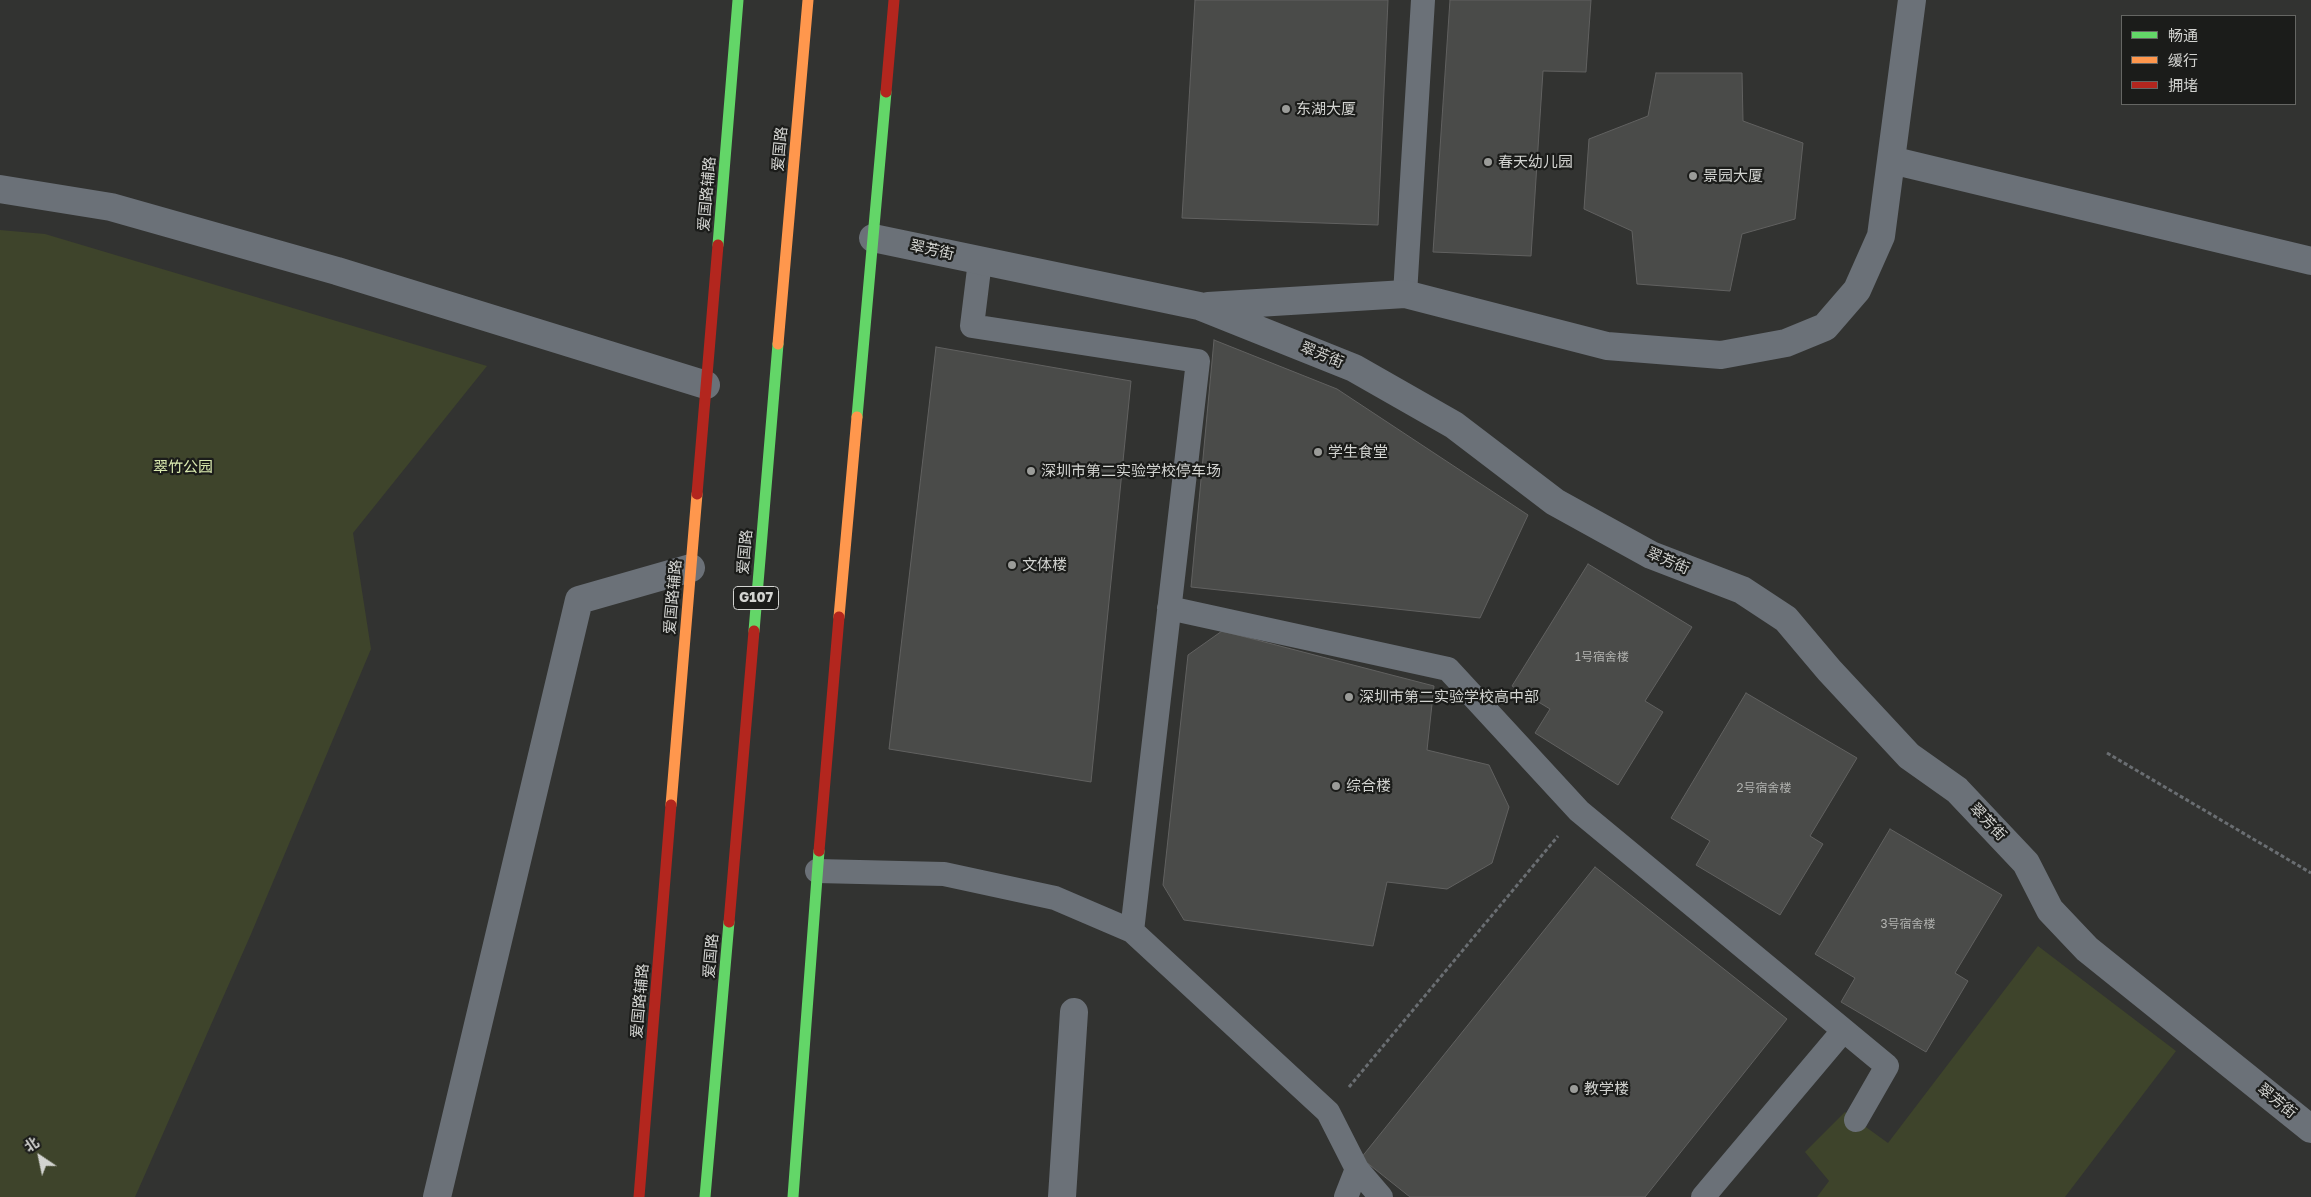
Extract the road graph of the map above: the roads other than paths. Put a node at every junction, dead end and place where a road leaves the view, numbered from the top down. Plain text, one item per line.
1 (738, 0) edge
2 (808, 0) edge
3 (894, 0) edge
4 (1424, 0) edge
5 (1912, 0) edge
6 (1891, 160) junction
7 (0, 189) edge
8 (873, 238) junction
9 (980, 261) junction
10 (2311, 262) edge
11 (1405, 294) junction
12 (1199, 306) junction
13 (706, 385) junction
14 (691, 568) junction
15 (1169, 608) junction
16 (817, 871) junction
17 (1132, 931) junction
18 (1074, 1012) dead end
19 (1843, 1031) junction
20 (1856, 1120) dead end
21 (2311, 1129) edge
22 (1357, 1169) junction
23 (1707, 1195) edge
24 (437, 1197) edge
25 (639, 1197) edge
26 (705, 1197) edge
27 (794, 1197) edge
28 (1062, 1197) edge
29 (1346, 1197) edge
30 (1381, 1197) edge

1 - 13 main road, 爱国路辅路
2 - 26 main road, 爱国路 / G107
3 - 8 main road
4 - 11 lane
5 - 6 street
6 - 10 street
6 - 11 street
7 - 13 street
8 - 9 street, 翠芳街
8 - 16 main road
9 - 12 street, 翠芳街
9 - 15 lane
11 - 12 street
12 - 21 street, 翠芳街
13 - 14 main road, 爱国路辅路
14 - 24 street
14 - 25 main road, 爱国路辅路
15 - 17 lane
15 - 19 lane
16 - 17 lane
16 - 27 main road
17 - 22 lane
18 - 28 street
19 - 20 lane
19 - 23 lane
22 - 29 lane
22 - 30 lane

